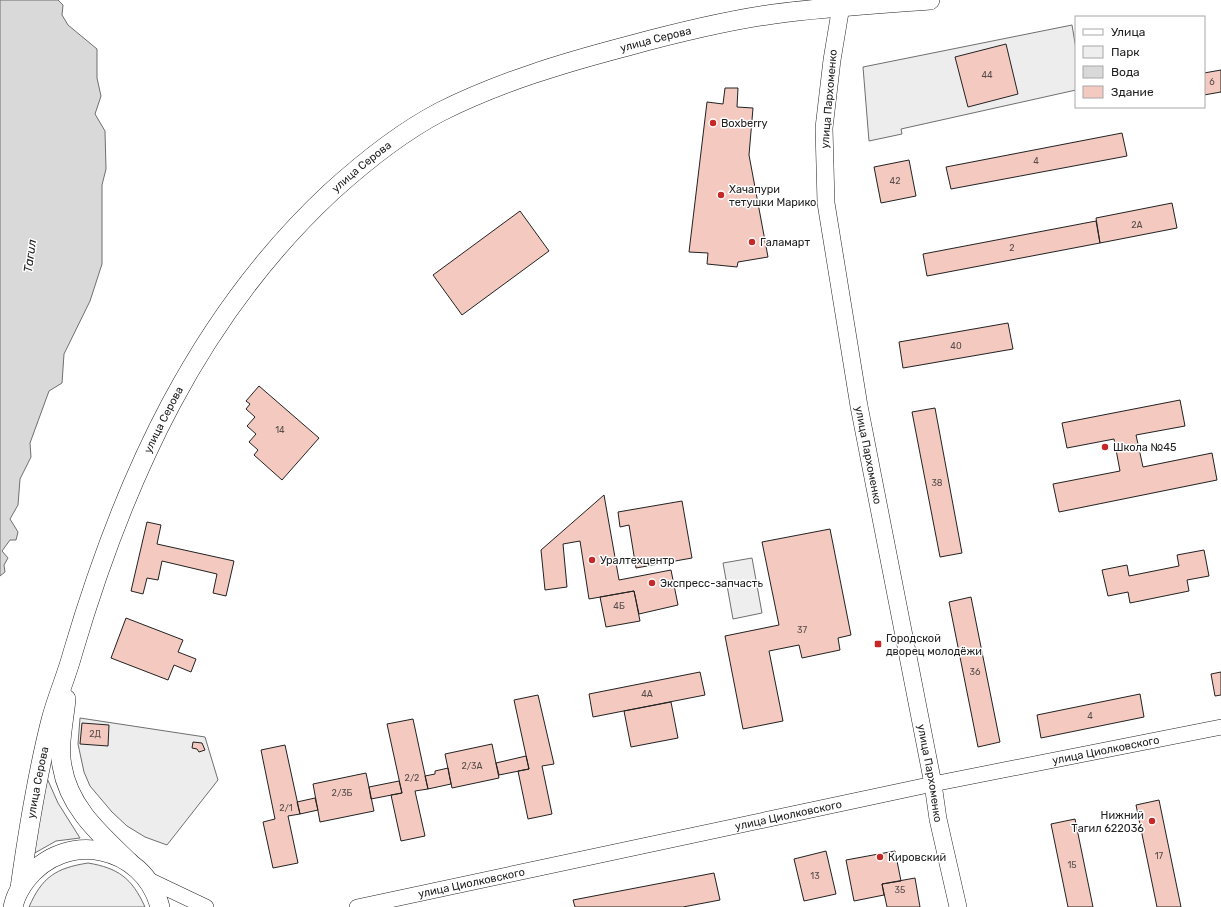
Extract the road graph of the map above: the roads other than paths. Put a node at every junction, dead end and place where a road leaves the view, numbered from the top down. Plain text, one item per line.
1 (930, 0) edge
2 (841, 4) edge
3 (65, 679) junction
4 (1221, 727) edge
5 (933, 784) junction
6 (129, 862) junction
7 (147, 879) junction
8 (20, 888) junction
9 (13, 907) edge
10 (160, 907) edge
11 (206, 907) edge
12 (357, 907) edge
13 (958, 907) edge

1 - 2 main road, улица Серова
2 - 3 main road, улица Серова
2 - 5 main road, улица Пархоменко
3 - 6 main road, улица Серова
3 - 8 main road, улица Серова
4 - 5 street, улица Циолковского
5 - 12 street, улица Циолковского
5 - 13 main road, улица Пархоменко
6 - 7 main road, улица Серова
6 - 8 main road
7 - 10 main road, улица Серова
7 - 11 street
8 - 9 main road

